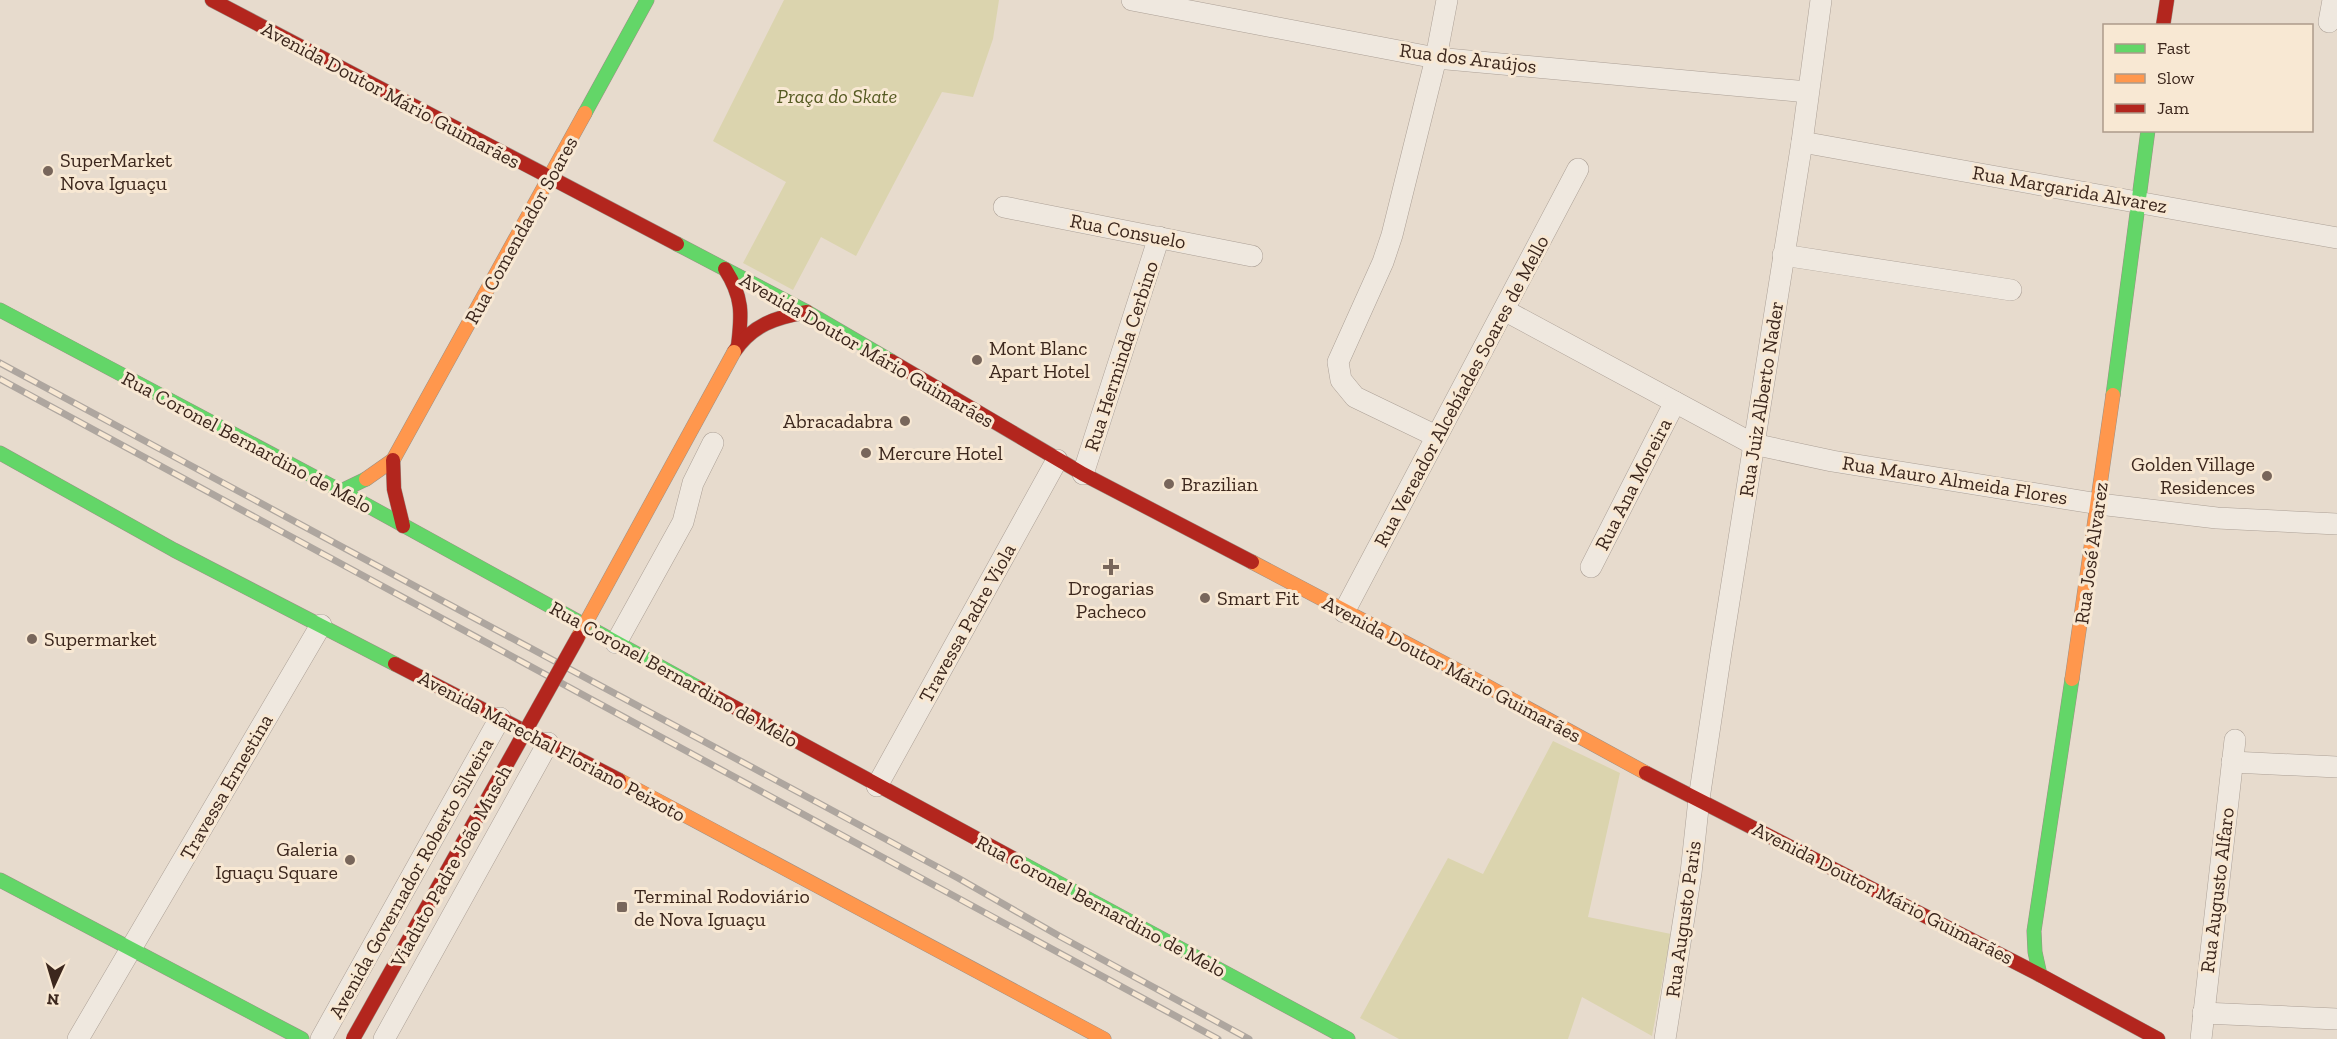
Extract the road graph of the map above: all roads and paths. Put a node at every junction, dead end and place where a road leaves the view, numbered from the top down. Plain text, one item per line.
1 (212, 0) edge
2 (647, 0) edge
3 (1132, 0) edge
4 (1447, 0) edge
5 (1821, 0) edge
6 (2167, 0) edge
7 (2333, 0) edge
8 (2328, 22) edge
9 (2163, 24) edge
10 (1436, 58) junction
11 (1808, 92) junction
12 (2148, 132) edge
13 (1802, 142) junction
14 (1578, 169) dead end
15 (550, 179) junction
16 (2138, 201) junction
17 (1004, 207) dead end
18 (1159, 237) junction
19 (2337, 238) edge
20 (1784, 255) junction
21 (1252, 256) dead end
22 (725, 269) junction
23 (2011, 290) dead end
24 (0, 310) edge
25 (1504, 310) junction
26 (807, 312) junction
27 (736, 349) junction
28 (1675, 402) junction
29 (1436, 436) junction
30 (713, 443) dead end
31 (1753, 444) junction
32 (0, 453) edge
33 (393, 460) junction
34 (1057, 460) junction
35 (1083, 474) junction
36 (341, 491) junction
37 (2099, 504) junction
38 (2337, 524) edge
39 (403, 526) junction
40 (1591, 567) dead end
41 (1344, 612) junction
42 (321, 625) junction
43 (616, 643) junction
44 (500, 718) junction
45 (2235, 740) dead end
46 (548, 743) junction
47 (2232, 762) junction
48 (2337, 767) edge
49 (877, 786) junction
50 (1699, 799) junction
51 (0, 880) edge
52 (2034, 931) junction
53 (130, 949) junction
54 (1989, 949) junction
55 (2040, 975) junction
56 (2203, 1013) junction
57 (2337, 1019) edge
58 (78, 1039) edge
59 (302, 1039) edge
60 (321, 1039) edge
61 (353, 1039) edge
62 (384, 1039) edge
63 (1104, 1039) edge
64 (1348, 1039) edge
65 (1665, 1039) edge
66 (2158, 1039) edge
67 (2200, 1039) edge

1 - 15 main road, Avenida Doutor Mário Guimarães
2 - 15 main road, Rua Comendador Soares
3 - 10 street, Rua dos Araújos
4 - 10 street
5 - 11 street, Rua Juiz Alberto Nader
6 - 9 main road
7 - 8 street
10 - 11 street, Rua dos Araújos
10 - 29 street
11 - 13 street, Rua Juiz Alberto Nader
12 - 16 main road, Rua José Alvarez
13 - 16 street, Rua Margarida Alvarez
13 - 20 street, Rua Juiz Alberto Nader
14 - 25 street, Rua Vereador Alcebíades Soares de Mello
15 - 22 main road, Avenida Doutor Mário Guimarães
15 - 33 main road, Rua Comendador Soares
16 - 19 street, Rua Margarida Alvarez
16 - 37 main road, Rua José Alvarez
17 - 18 street, Rua Consuelo
18 - 21 street, Rua Consuelo
18 - 35 street, Rua Herminda Cerbino
20 - 23 street
20 - 31 street, Rua Juiz Alberto Nader
22 - 26 main road, Avenida Doutor Mário Guimarães
22 - 27 main road, Viaduto Padre João Musch
24 - 36 main road, Rua Coronel Bernardino de Melo
25 - 28 street, Rua Mauro Almeida Flores
25 - 29 street, Rua Vereador Alcebíades Soares de Mello
26 - 27 main road, Viaduto Padre João Musch
26 - 34 main road, Avenida Doutor Mário Guimarães
27 - 61 main road, Viaduto Padre João Musch, bridge
28 - 31 street, Rua Mauro Almeida Flores
28 - 40 street, Rua Ana Moreira
29 - 41 street, Rua Vereador Alcebíades Soares de Mello
30 - 43 street
31 - 37 street, Rua Mauro Almeida Flores
31 - 50 street, Rua Juiz Alberto Nader
32 - 42 main road, Avenida Marechal Floriano Peixoto
33 - 36 main road, Rua Comendador Soares
33 - 39 main road
34 - 35 main road, Avenida Doutor Mário Guimarães
34 - 49 street, Travessa Padre Viola
35 - 41 main road, Avenida Doutor Mário Guimarães
36 - 39 main road, Rua Coronel Bernardino de Melo
37 - 38 street, Rua Mauro Almeida Flores
37 - 52 main road, Rua José Alvarez
39 - 43 main road, Rua Coronel Bernardino de Melo
41 - 50 main road, Avenida Doutor Mário Guimarães
42 - 44 main road, Avenida Marechal Floriano Peixoto
42 - 53 street, Travessa Ernestina
43 - 49 main road, Rua Coronel Bernardino de Melo
44 - 46 main road, Avenida Marechal Floriano Peixoto
44 - 60 street, Avenida Governador Roberto Silveira
45 - 47 street, Rua Augusto Alfaro
46 - 62 street
46 - 63 main road, Avenida Marechal Floriano Peixoto
47 - 48 street
47 - 56 street, Rua Augusto Alfaro
49 - 64 main road, Rua Coronel Bernardino de Melo
50 - 54 main road, Avenida Doutor Mário Guimarães
50 - 65 street, Rua Augusto Paris
51 - 53 main road
52 - 54 main road
52 - 55 main road, Rua José Alvarez
53 - 58 street, Travessa Ernestina
53 - 59 main road
54 - 55 main road, Avenida Doutor Mário Guimarães
55 - 66 main road, Avenida Doutor Mário Guimarães
56 - 57 street
56 - 67 street, Rua Augusto Alfaro

